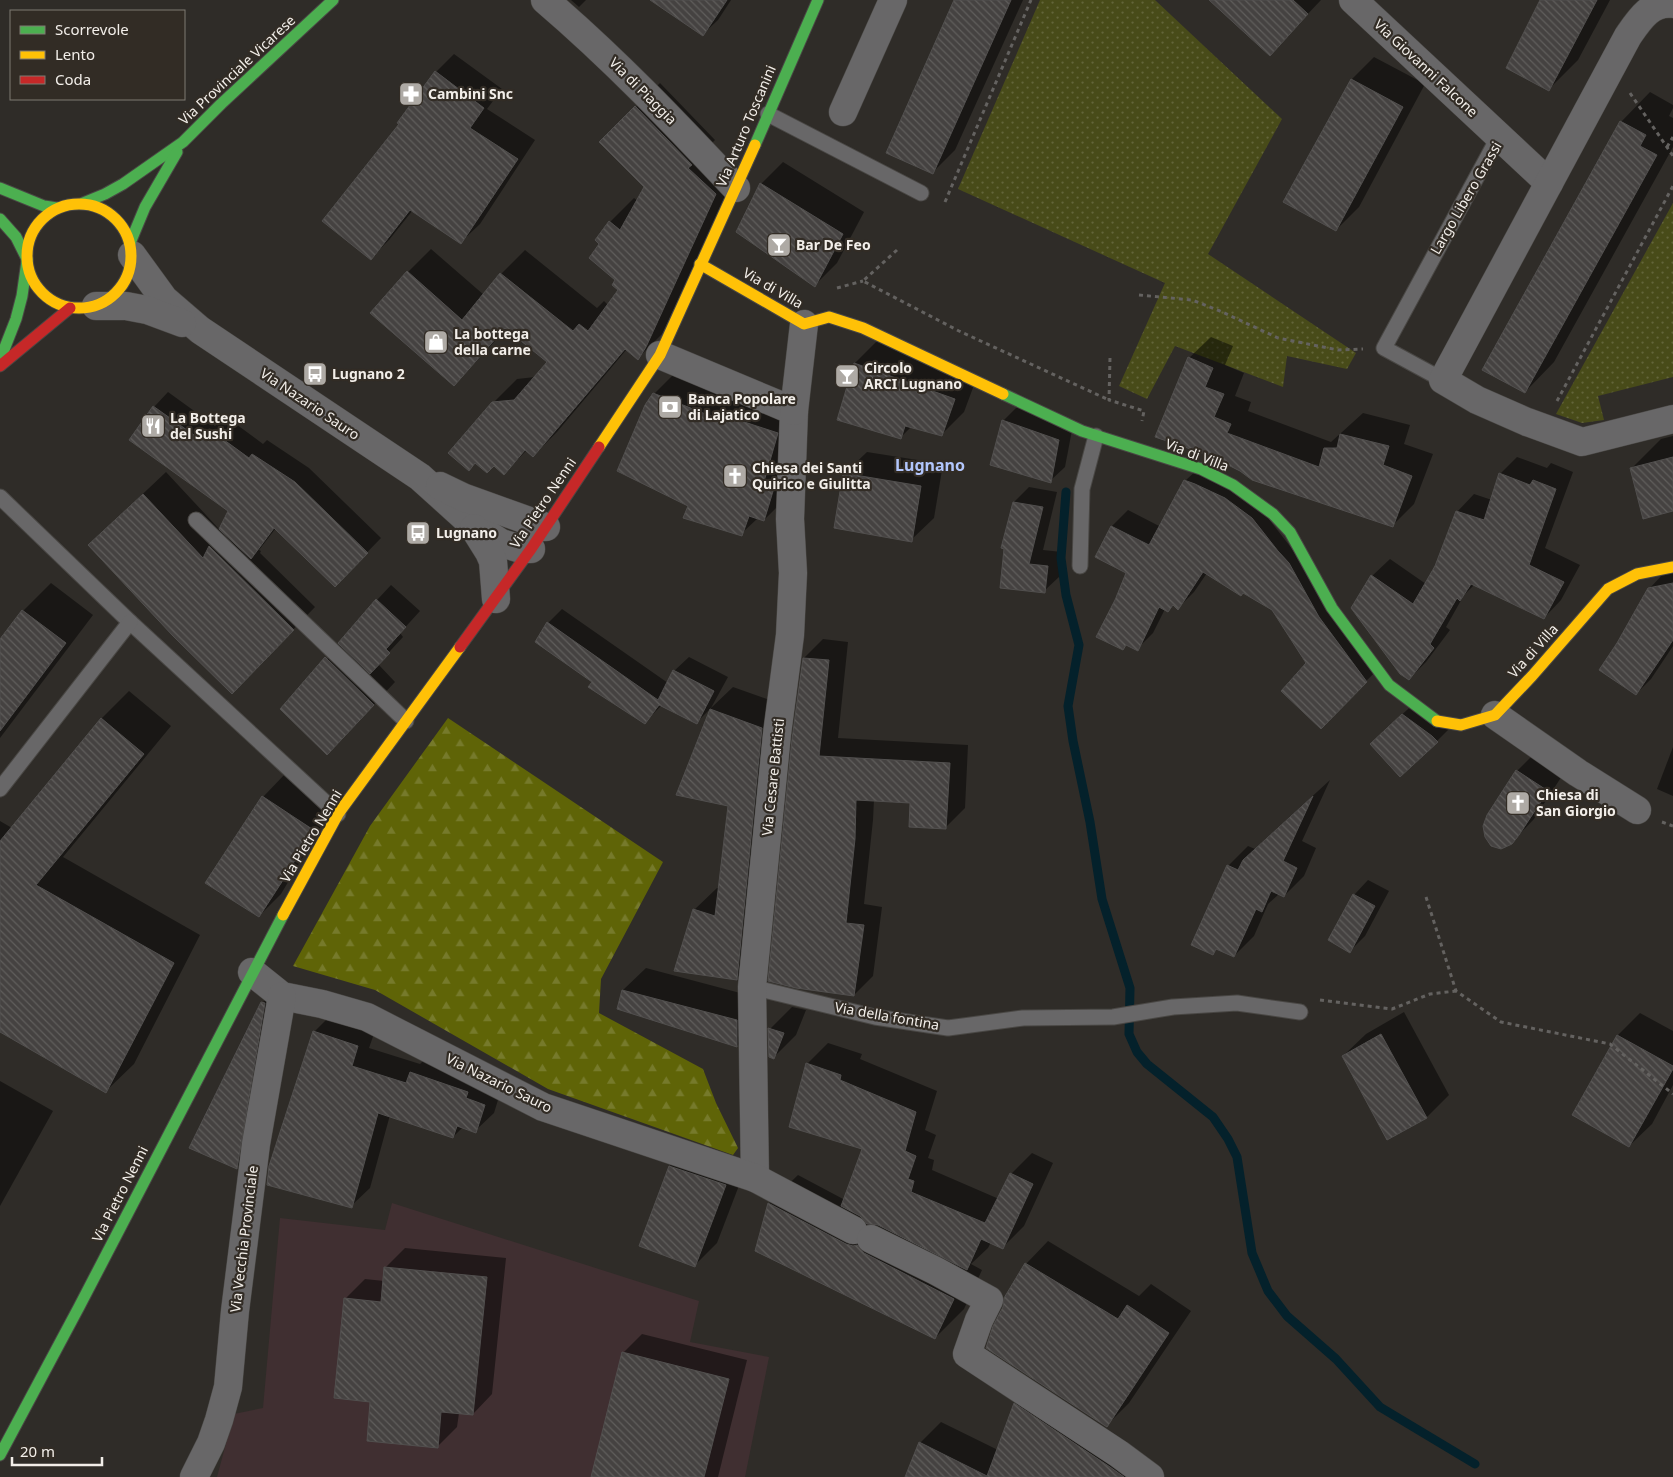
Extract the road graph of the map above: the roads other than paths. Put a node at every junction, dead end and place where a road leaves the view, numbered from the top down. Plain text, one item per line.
1 (333, 0) edge
2 (545, 0) edge
3 (818, 0) edge
4 (893, 0) edge
5 (1353, 0) edge
6 (1673, 4) edge
7 (843, 112) dead end
8 (768, 114) junction
9 (1498, 136) junction
10 (183, 142) junction
11 (1549, 183) junction
12 (0, 188) edge
13 (736, 188) junction
14 (921, 193) dead end
15 (83, 203) junction
16 (57, 208) junction
17 (0, 219) edge
18 (131, 249) junction
19 (27, 259) junction
20 (700, 264) junction
21 (83, 307) junction
22 (804, 324) junction
23 (200, 330) junction
24 (660, 355) junction
25 (0, 360) edge
26 (0, 366) edge
27 (1443, 380) junction
28 (794, 411) junction
29 (1673, 419) edge
30 (1096, 436) junction
31 (420, 477) junction
32 (0, 497) edge
33 (196, 520) dead end
34 (472, 524) junction
35 (538, 538) junction
36 (1080, 566) dead end
37 (1673, 567) edge
38 (496, 598) junction
39 (130, 622) junction
40 (1495, 715) junction
41 (406, 721) junction
42 (0, 789) edge
43 (1637, 810) dead end
44 (338, 814) junction
45 (252, 972) junction
46 (752, 987) junction
47 (282, 996) junction
48 (1294, 1011) road end
49 (755, 1178) junction
50 (0, 1455) edge
51 (194, 1477) edge
52 (1150, 1477) edge

1 - 10 street, Via Provinciale Vicarese
2 - 13 street, Via di Piaggia
3 - 8 street, Via Arturo Toscanini
4 - 7 street
5 - 9 street, Via Giovanni Falcone
6 - 11 street
8 - 13 street, Via Arturo Toscanini
8 - 14 lane
9 - 11 street, Largo Libero Grassi
9 - 27 lane, Largo Libero Grassi
10 - 15 street, Via Provinciale Vicarese
10 - 18 street, Via Provinciale Vicarese
11 - 27 street
12 - 16 street
13 - 20 street, Via Arturo Toscanini
15 - 16 street
15 - 18 street
16 - 19 street
17 - 19 street
18 - 21 street
18 - 23 street, Via Nazario Sauro
19 - 21 street
19 - 25 street
20 - 22 street, Via di Villa
20 - 24 street, Via Pietro Nenni
21 - 23 street, Via Nazario Sauro
21 - 26 street
22 - 28 street, Via Cesare Battisti
22 - 30 street, Via di Villa
23 - 31 street, Via Nazario Sauro
24 - 28 street
24 - 35 street, Via Pietro Nenni
27 - 29 street
28 - 46 street, Via Cesare Battisti
30 - 36 lane
30 - 40 street, Via di Villa
31 - 34 street, Via Nazario Sauro
31 - 35 street, Via Nazario Sauro
32 - 39 lane
33 - 41 lane
34 - 35 street, Via Nazario Sauro
34 - 38 street, Via Nazario Sauro
35 - 38 street, Via Pietro Nenni
37 - 40 street, Via di Villa
38 - 41 street, Via Pietro Nenni
39 - 42 lane
39 - 44 lane
40 - 43 street
41 - 44 street, Via Pietro Nenni
44 - 45 street, Via Pietro Nenni
45 - 47 street, Via Nazario Sauro
45 - 50 street, Via Pietro Nenni
46 - 48 lane, Via della fontina
46 - 49 street, Via Cesare Battisti
47 - 49 street, Via Nazario Sauro
47 - 51 street, Via Vecchia Provinciale
49 - 52 street

